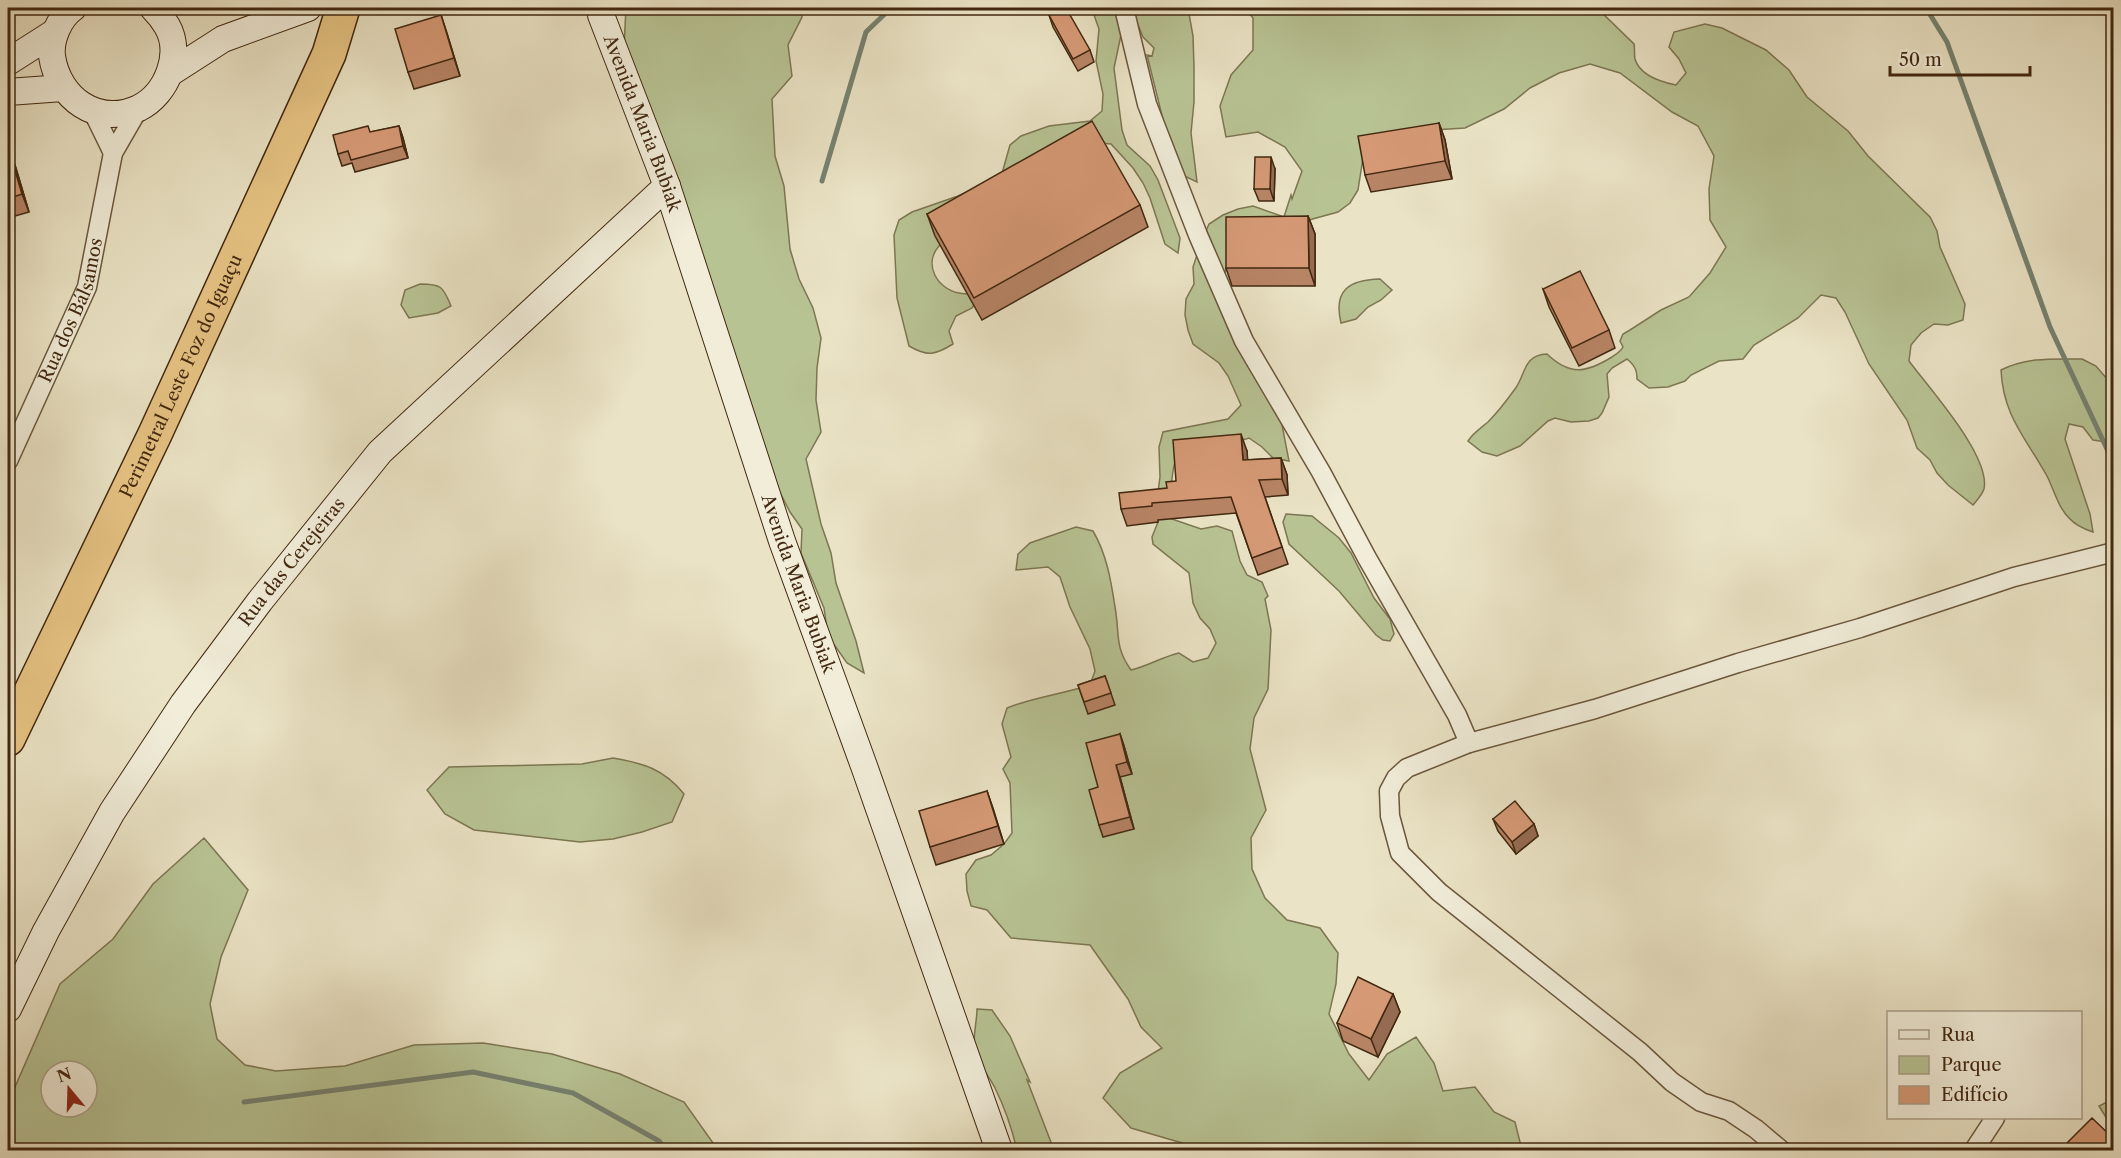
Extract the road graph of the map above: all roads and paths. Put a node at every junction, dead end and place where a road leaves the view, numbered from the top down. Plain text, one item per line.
1 (73, 8) edge
2 (154, 8) edge
3 (161, 8) edge
4 (308, 8) edge
5 (343, 8) edge
6 (1124, 8) edge
7 (599, 10) edge
8 (55, 32) junction
9 (8, 62) edge
10 (170, 74) junction
11 (63, 88) junction
12 (8, 92) edge
13 (139, 108) junction
14 (92, 110) junction
15 (113, 153) junction
16 (667, 186) junction
17 (8, 462) edge
18 (2114, 552) edge
19 (8, 739) edge
20 (1469, 742) junction
21 (8, 1009) edge
22 (1994, 1119) edge
23 (999, 1150) edge
24 (1781, 1150) edge
25 (1974, 1150) edge

1 - 8 street
2 - 3 street
2 - 10 street
4 - 10 street
5 - 19 highway, Perimetral Leste Foz do Iguaçu
6 - 20 street
7 - 16 street, Avenida Maria Bubiak
8 - 9 street
8 - 11 street
10 - 13 street
11 - 12 street
11 - 14 street
13 - 14 street
13 - 15 street, Rua dos Bálsamos
14 - 15 street
15 - 17 street, Rua dos Bálsamos
16 - 21 street, Rua das Cerejeiras
16 - 23 street, Avenida Maria Bubiak
18 - 20 street
20 - 24 street
22 - 25 street

